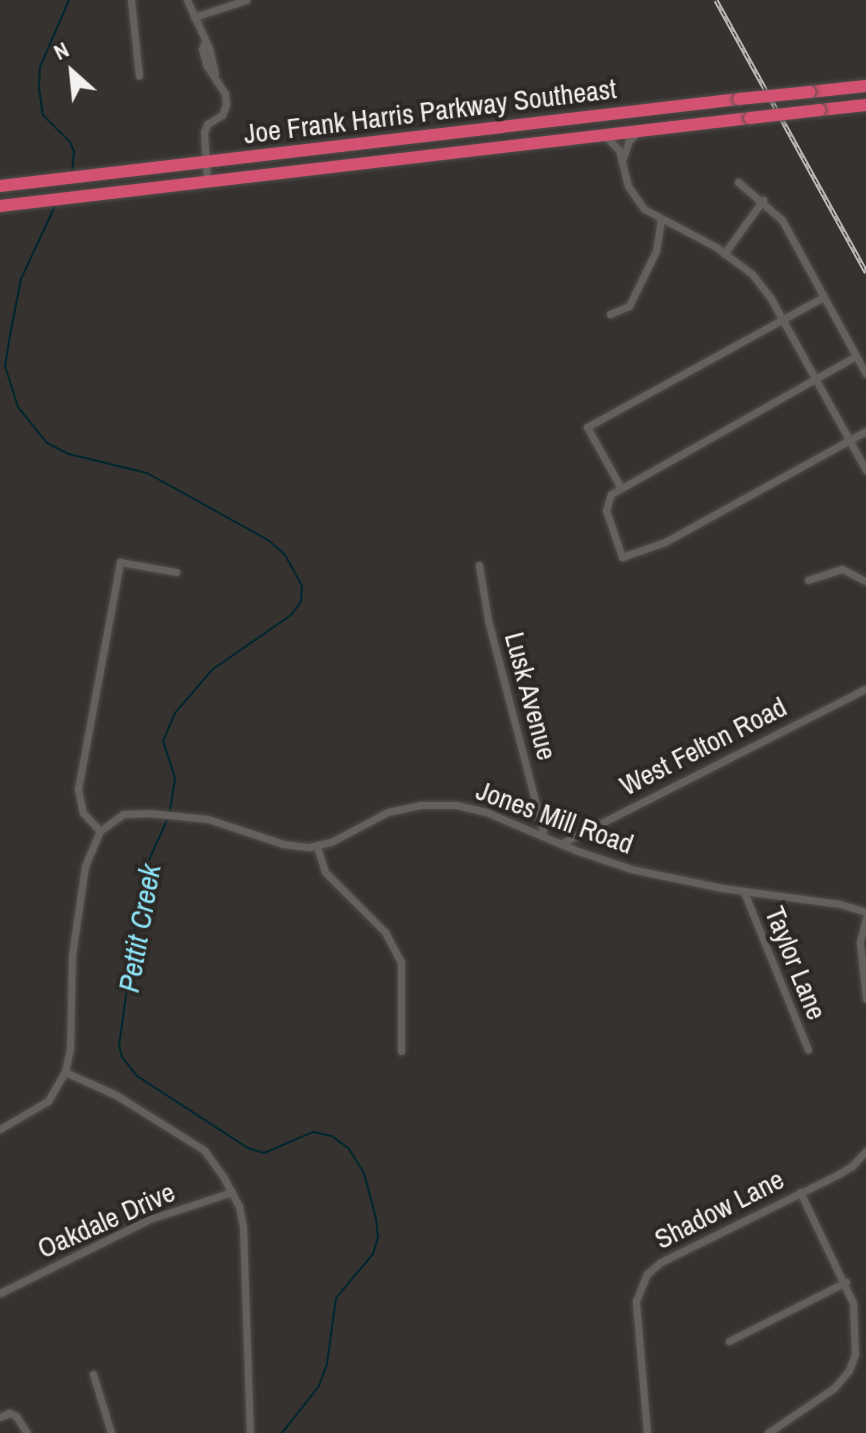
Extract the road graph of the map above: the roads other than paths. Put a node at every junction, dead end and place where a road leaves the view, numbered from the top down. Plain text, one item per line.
1 (131, 0) edge
2 (187, 0) edge
3 (245, 0) edge
4 (194, 17) junction
5 (139, 76) dead end
6 (864, 85) edge
7 (865, 105) edge
8 (639, 131) junction
9 (602, 135) junction
10 (623, 160) junction
11 (205, 162) junction
12 (207, 181) junction
13 (738, 182) dead end
14 (0, 186) edge
15 (763, 200) junction
16 (0, 206) edge
17 (661, 220) junction
18 (724, 254) junction
19 (823, 297) junction
20 (610, 314) dead end
21 (783, 319) junction
22 (856, 356) junction
23 (866, 374) edge
24 (815, 379) junction
25 (866, 431) edge
26 (850, 440) junction
27 (866, 470) edge
28 (621, 488) junction
29 (479, 565) dead end
30 (176, 572) dead end
31 (808, 580) dead end
32 (866, 581) edge
33 (866, 689) edge
34 (100, 831) junction
35 (542, 836) junction
36 (560, 844) junction
37 (317, 847) junction
38 (744, 892) junction
39 (866, 915) edge
40 (866, 999) edge
41 (808, 1050) dead end
42 (401, 1051) dead end
43 (65, 1072) junction
44 (0, 1129) edge
45 (866, 1151) edge
46 (232, 1192) junction
47 (800, 1192) junction
48 (846, 1282) junction
49 (0, 1293) edge
50 (729, 1341) dead end
51 (93, 1374) dead end
52 (0, 1417) edge
53 (27, 1433) edge
54 (111, 1433) edge
55 (250, 1433) edge
56 (647, 1433) edge
57 (768, 1433) edge

1 - 5 street
2 - 4 street
3 - 4 street
4 - 11 street
6 - 11 highway, Joe Frank Harris Parkway Southeast, bridge
7 - 8 highway, Joe Frank Harris Parkway Southeast, bridge
8 - 9 highway, Joe Frank Harris Parkway Southeast
8 - 10 street
9 - 10 street
9 - 12 highway, Joe Frank Harris Parkway Southeast
10 - 17 street
11 - 12 street
11 - 14 highway, Joe Frank Harris Parkway Southeast
12 - 16 highway, Joe Frank Harris Parkway Southeast
13 - 15 street
15 - 18 street
15 - 19 street
17 - 18 street
17 - 20 street
18 - 21 street
19 - 21 street
19 - 22 street
21 - 24 street
21 - 28 street
22 - 23 street
22 - 24 street
24 - 26 street
24 - 28 street
25 - 26 street
26 - 27 street
26 - 28 street
29 - 35 street, Lusk Avenue
30 - 34 street
31 - 32 street
33 - 36 street, West Felton Road
34 - 37 street
34 - 43 street
35 - 36 street, Jones Mill Road
35 - 37 street, Jones Mill Road
36 - 38 street, Jones Mill Road
37 - 42 street
38 - 39 street, Jones Mill Road
38 - 41 street, Taylor Lane
39 - 40 street
43 - 44 street
43 - 46 street
45 - 47 street, Shadow Lane
46 - 49 street, Oakdale Drive
46 - 55 street
47 - 48 street
47 - 56 street, Shadow Lane
48 - 50 street
48 - 57 street
51 - 54 street
52 - 53 street

